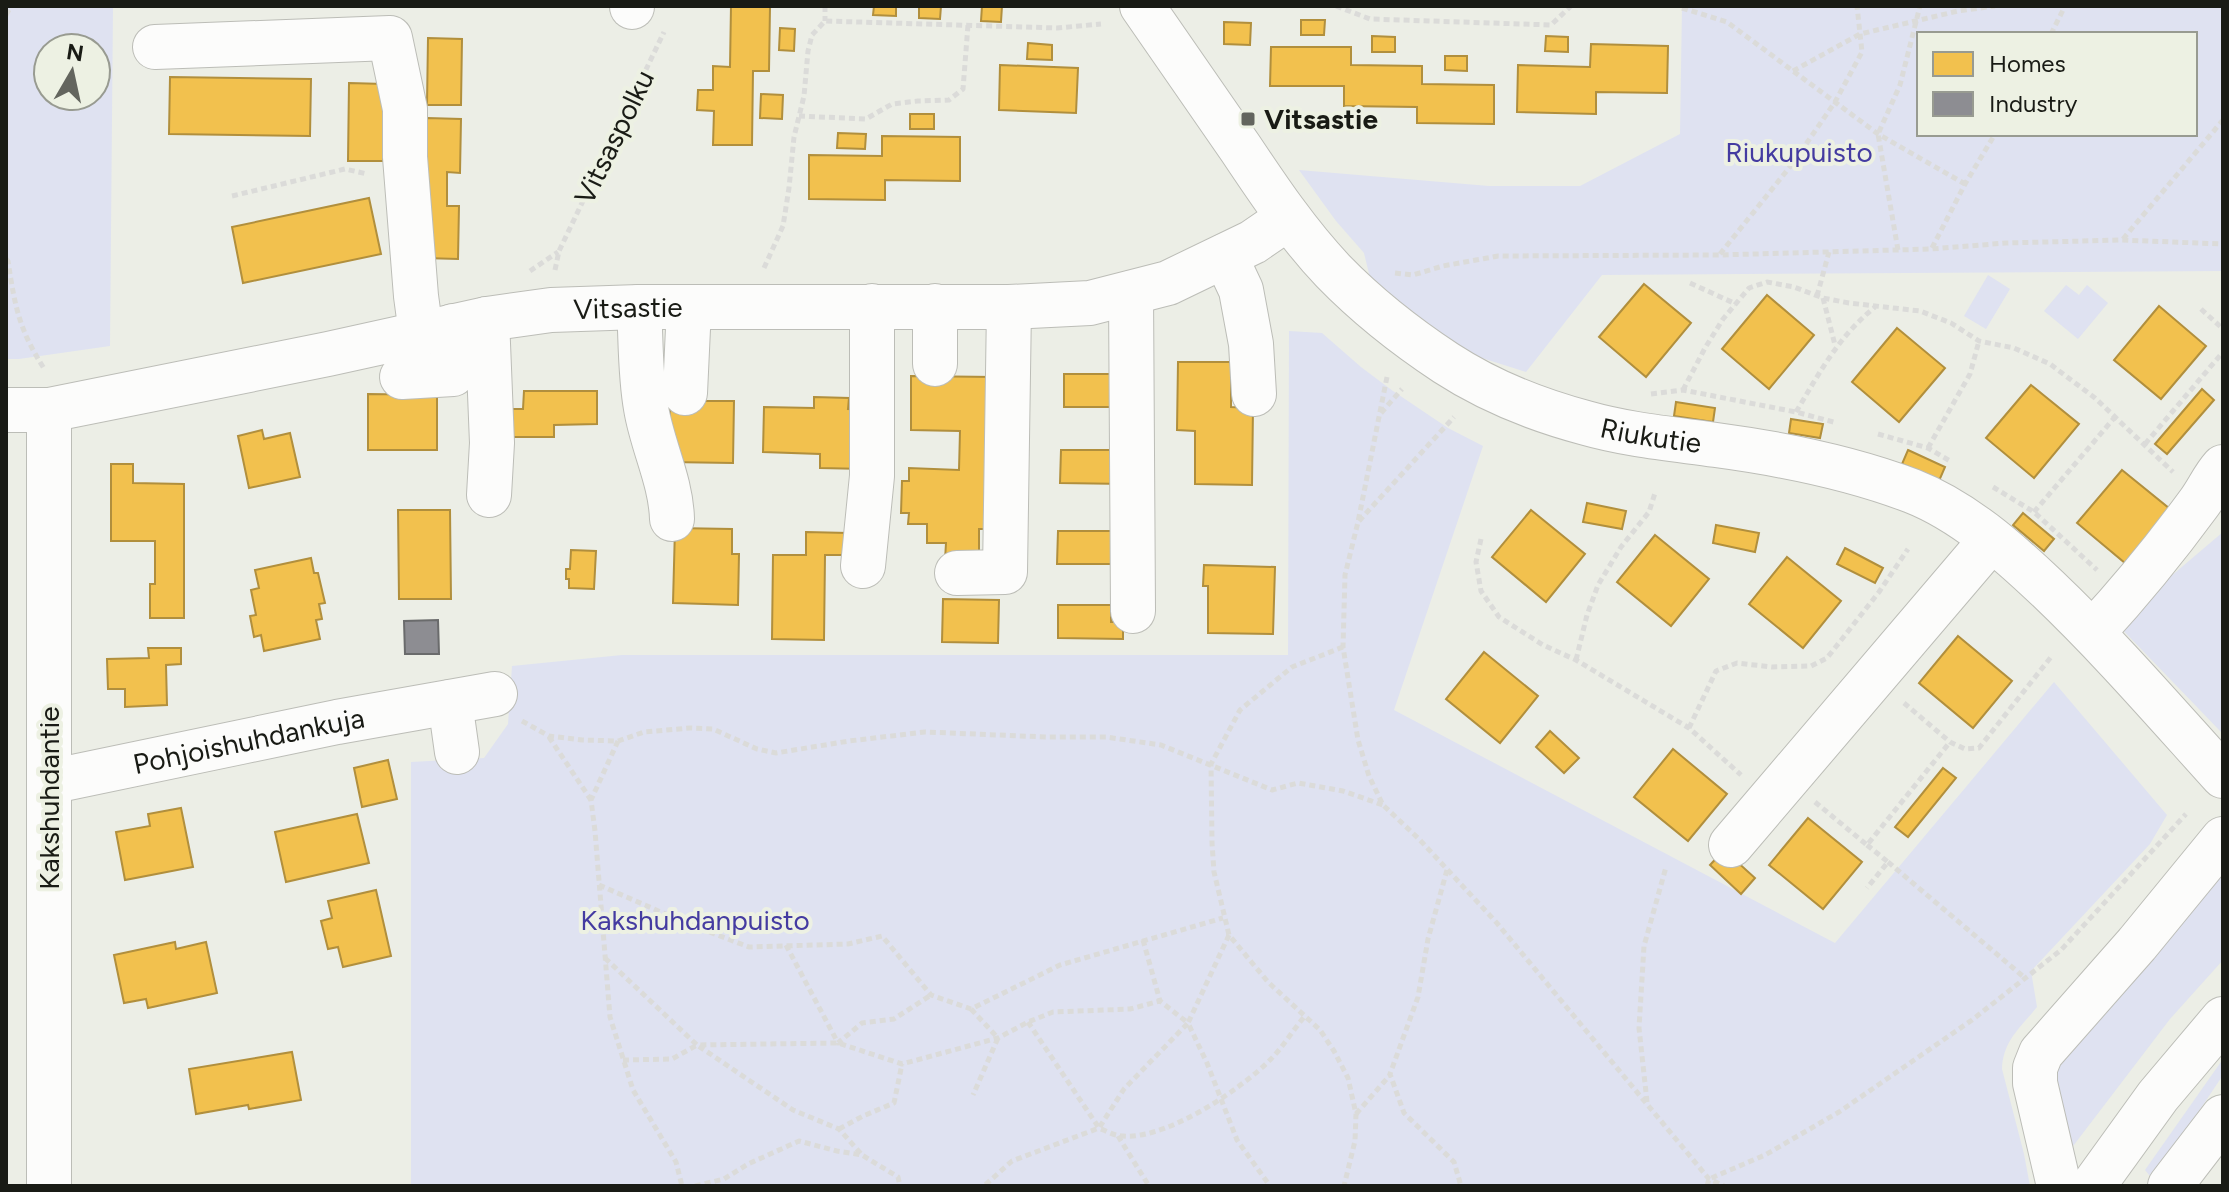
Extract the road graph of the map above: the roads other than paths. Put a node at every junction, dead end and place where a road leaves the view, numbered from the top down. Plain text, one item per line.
1 (1142, 6) edge
2 (155, 47) dead end
3 (1288, 218) junction
4 (1225, 256) junction
5 (1150, 288) junction
6 (865, 306) junction
7 (935, 306) junction
8 (639, 307) junction
9 (689, 307) junction
10 (1009, 307) junction
11 (453, 326) junction
12 (935, 364) dead end
13 (402, 377) dead end
14 (48, 392) junction
15 (685, 393) dead end
16 (1254, 394) dead end
17 (856, 398) dead end
18 (6, 410) edge
19 (2213, 483) edge
20 (489, 495) dead end
21 (672, 519) dead end
22 (1991, 540) junction
23 (863, 566) dead end
24 (957, 573) dead end
25 (1146, 599) dead end
26 (2093, 632) junction
27 (495, 694) road end
28 (450, 702) junction
29 (457, 752) dead end
30 (2223, 776) edge
31 (49, 782) junction
32 (2223, 839) edge
33 (1731, 845) dead end
34 (2223, 1019) edge
35 (2223, 1117) edge
36 (49, 1186) edge
37 (2059, 1186) edge
38 (2093, 1186) edge
39 (2170, 1186) edge

1 - 3 street, Riukutie
2 - 11 street
3 - 4 street, Vitsastie
3 - 22 street, Riukutie
4 - 5 street, Vitsastie
4 - 16 street
5 - 10 street, Vitsastie
5 - 25 street
6 - 7 street, Vitsastie
6 - 9 street, Vitsastie
6 - 17 street
6 - 23 street
7 - 10 street, Vitsastie
7 - 12 street
8 - 9 street, Vitsastie
8 - 11 street, Vitsastie
8 - 21 street
9 - 15 street
10 - 24 street
11 - 13 street
11 - 14 street, Vitsastie
11 - 20 street
14 - 18 street, Vitsastie
14 - 31 street, Kakshuhdantie
19 - 26 street
22 - 26 street, Riukutie
22 - 33 street
26 - 30 street, Riukutie
27 - 28 street, Pohjoishuhdankuja
28 - 29 street
28 - 31 street, Pohjoishuhdankuja
31 - 36 street, Kakshuhdantie
32 - 37 street
34 - 38 street
35 - 39 street

